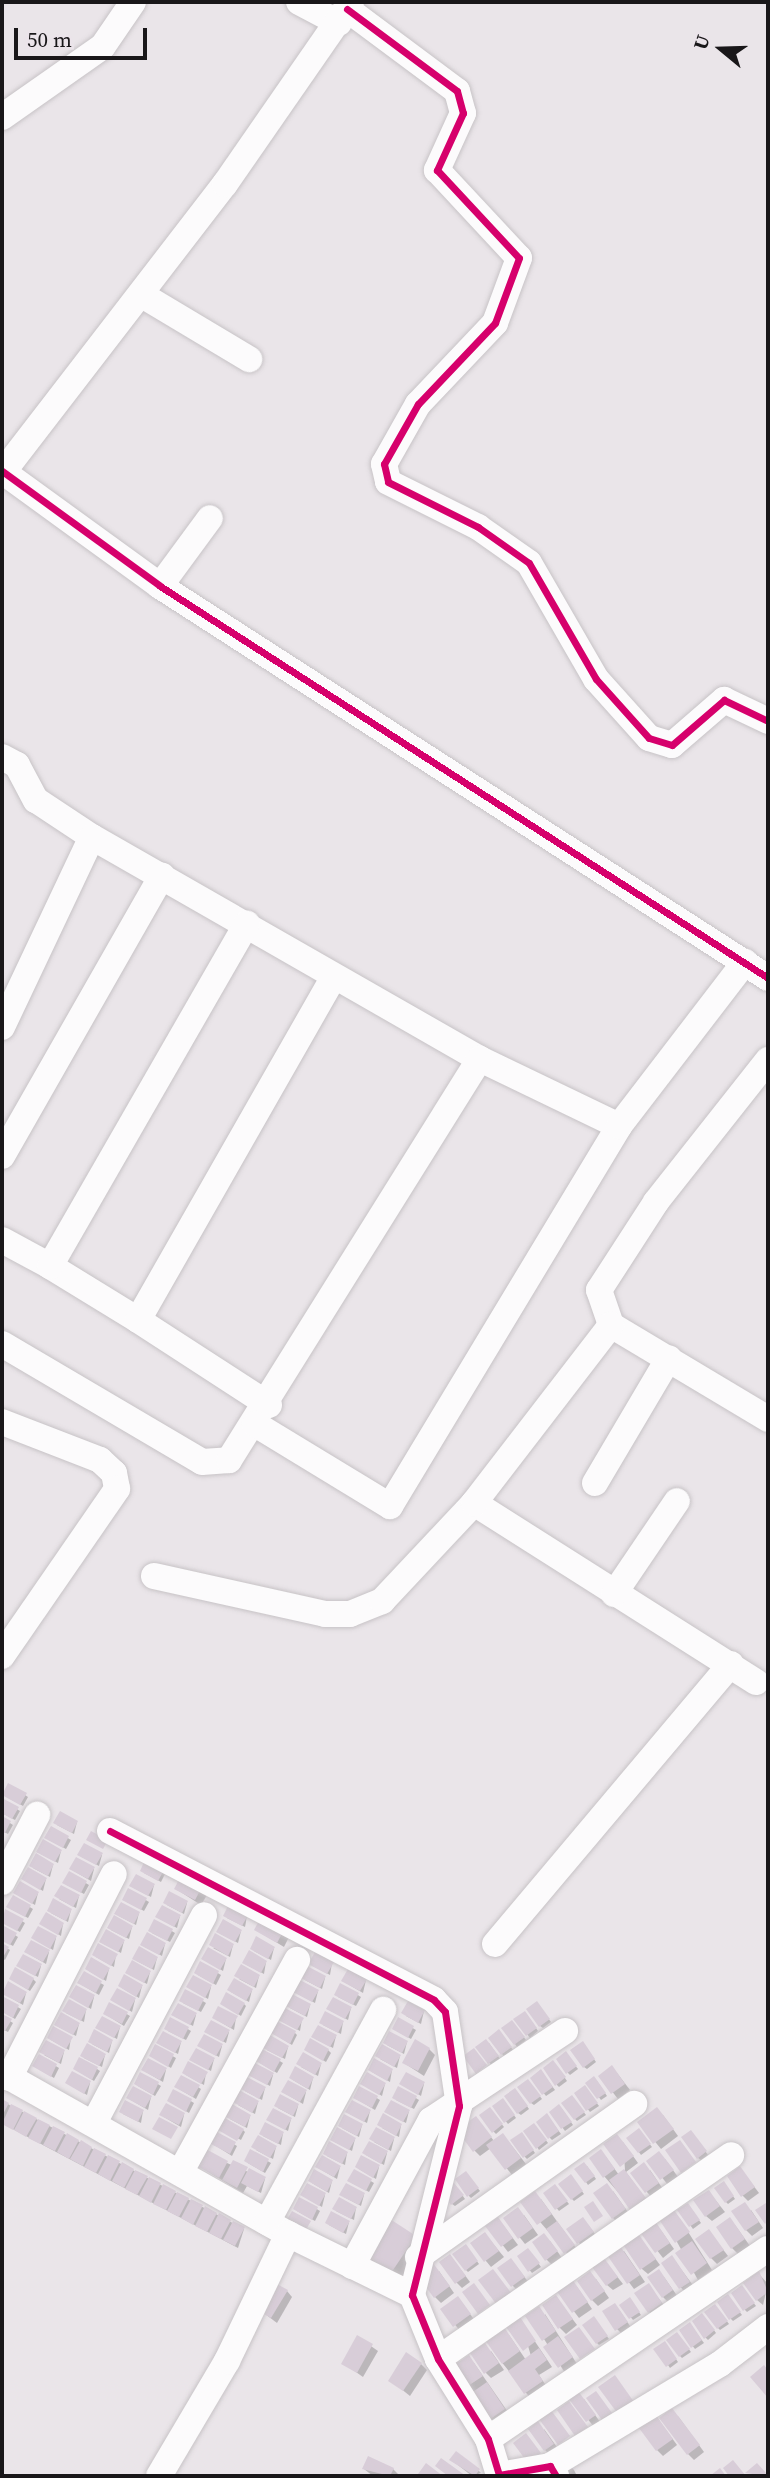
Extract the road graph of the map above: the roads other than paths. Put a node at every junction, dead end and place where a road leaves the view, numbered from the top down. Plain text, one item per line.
1 (133, 2) edge
2 (299, 2) edge
3 (346, 11) edge
4 (2, 117) edge
5 (142, 295) junction
6 (249, 359) dead end
7 (2, 472) edge
8 (210, 518) dead end
9 (160, 586) junction
10 (768, 721) edge
11 (2, 757) edge
12 (92, 837) junction
13 (162, 875) junction
14 (247, 924) junction
15 (761, 970) edge
16 (334, 977) junction
17 (2, 1027) edge
18 (480, 1059) junction
19 (768, 1060) edge
20 (619, 1126) junction
21 (2, 1157) edge
22 (2, 1240) edge
23 (50, 1266) junction
24 (138, 1320) junction
25 (611, 1325) junction
26 (2, 1344) edge
27 (669, 1358) junction
28 (262, 1414) junction
29 (768, 1419) edge
30 (2, 1422) edge
31 (595, 1483) dead end
32 (677, 1501) dead end
33 (474, 1503) junction
34 (154, 1576) dead end
35 (614, 1594) junction
36 (2, 1656) edge
37 (732, 1664) junction
38 (756, 1682) dead end
39 (37, 1815) dead end
40 (110, 1831) dead end
41 (114, 1874) dead end
42 (2, 1882) edge
43 (204, 1915) dead end
44 (495, 1944) dead end
45 (297, 1960) dead end
46 (383, 2010) dead end
47 (565, 2031) dead end
48 (6, 2075) edge
49 (634, 2104) dead end
50 (458, 2106) junction
51 (94, 2123) junction
52 (731, 2155) dead end
53 (181, 2171) junction
54 (277, 2228) junction
55 (768, 2249) edge
56 (418, 2257) junction
57 (352, 2266) junction
58 (412, 2295) junction
59 (768, 2327) edge
60 (438, 2359) junction
61 (488, 2439) junction
62 (553, 2471) edge
63 (159, 2476) edge
64 (499, 2476) edge

1 - 4 street
2 - 3 street
3 - 5 street
3 - 10 street
5 - 6 street
5 - 7 street
7 - 9 street
8 - 9 street
9 - 15 street
11 - 12 street
12 - 13 street
12 - 17 street
13 - 14 street
13 - 21 street
14 - 16 street
14 - 23 street
15 - 20 street
16 - 18 street
16 - 24 street
18 - 20 street
18 - 28 street
19 - 25 street
20 - 28 street
22 - 23 street
23 - 24 street
24 - 28 street
25 - 27 street
25 - 33 street
26 - 28 street
27 - 29 street
27 - 31 street
30 - 36 street
32 - 35 street
33 - 34 street
33 - 35 street
35 - 37 street
37 - 38 street
37 - 44 street
39 - 42 street
40 - 50 street
41 - 48 street
43 - 51 street
45 - 53 street
46 - 54 street
47 - 50 street
48 - 51 street
49 - 56 street
50 - 56 street
50 - 57 street
51 - 53 street
52 - 60 street
53 - 54 street
54 - 57 street
54 - 63 street
55 - 61 street
56 - 58 street
57 - 58 street
58 - 60 street
59 - 62 street
60 - 61 street
61 - 64 street
62 - 64 street

